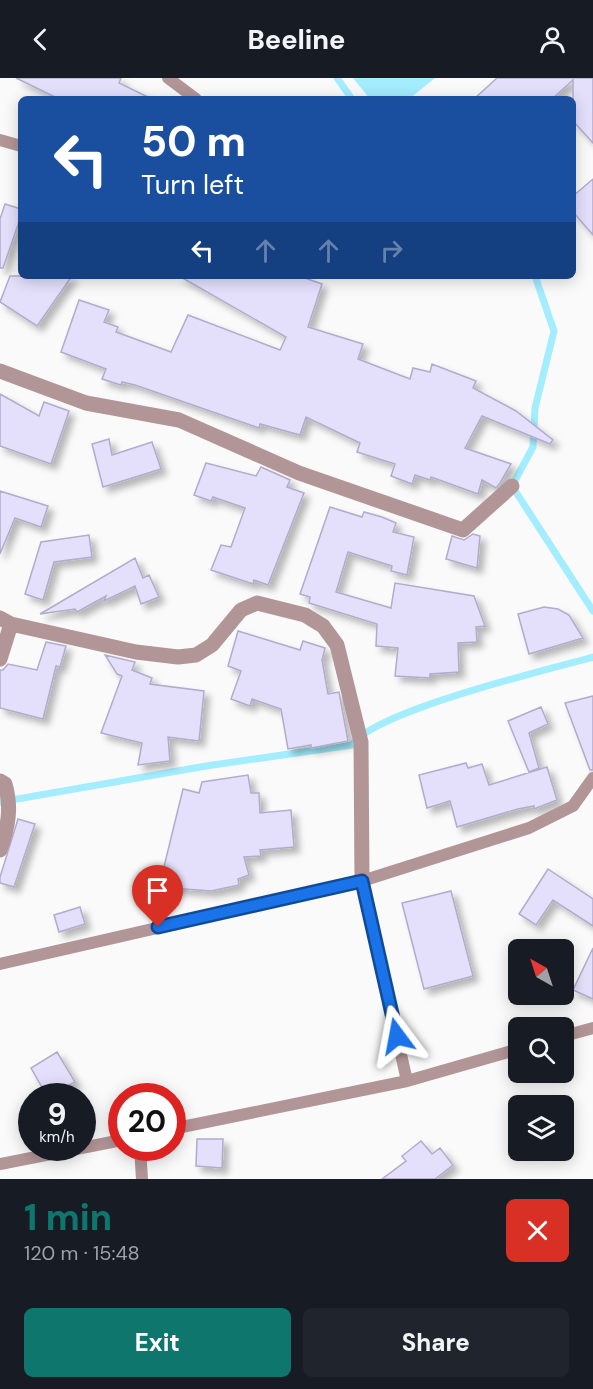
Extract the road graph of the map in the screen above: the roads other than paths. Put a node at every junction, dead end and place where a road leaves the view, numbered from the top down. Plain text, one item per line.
1 (168, 78) edge
2 (192, 96) edge
3 (0, 140) edge
4 (18, 145) edge
5 (0, 371) edge
6 (512, 486) dead end
7 (5, 621) edge
8 (0, 658) edge
9 (593, 778) edge
10 (0, 781) edge
11 (0, 850) edge
12 (362, 881) junction
13 (0, 964) edge
14 (593, 1028) edge
15 (574, 1033) edge
16 (508, 1052) edge
17 (407, 1081) junction
18 (186, 1127) edge
19 (108, 1143) edge
20 (141, 1161) edge
21 (0, 1164) edge
22 (142, 1179) edge

1 - 2 lane
3 - 4 lane
5 - 6 street
7 - 8 street
7 - 12 street
9 - 12 lane
10 - 11 street
12 - 13 lane
12 - 17 lane
14 - 15 lane
16 - 17 lane
17 - 18 lane
19 - 21 lane
20 - 22 lane

